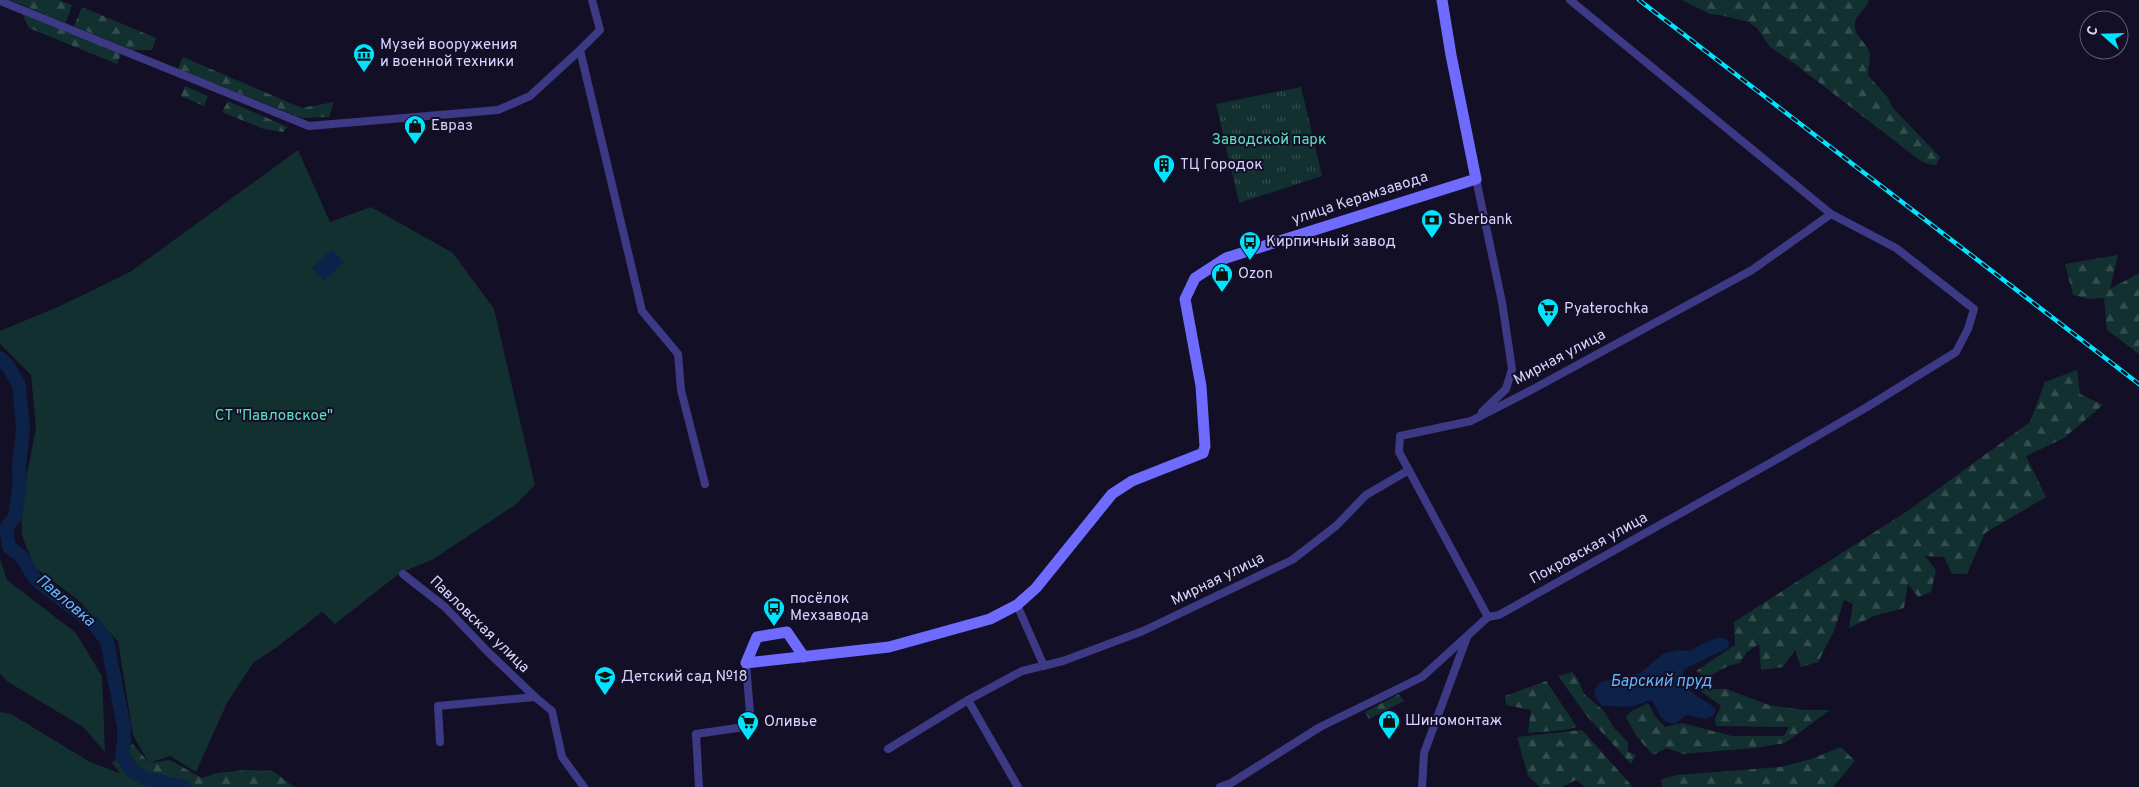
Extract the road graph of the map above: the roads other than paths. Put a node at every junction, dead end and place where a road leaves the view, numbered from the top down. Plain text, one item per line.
1 (592, 0) edge
2 (1442, 0) edge
3 (1570, 0) edge
4 (0, 1) edge
5 (580, 50) junction
6 (1476, 178) junction
7 (1831, 214) junction
8 (1476, 418) junction
9 (1409, 470) junction
10 (705, 484) dead end
11 (403, 574) dead end
12 (1017, 606) junction
13 (1488, 617) junction
14 (1468, 634) junction
15 (804, 657) junction
16 (746, 663) junction
17 (1044, 666) junction
18 (535, 697) junction
19 (968, 700) junction
20 (440, 742) dead end
21 (888, 749) dead end
22 (584, 787) edge
23 (699, 787) edge
24 (1018, 787) edge
25 (1220, 787) edge
26 (1422, 787) edge

1 - 5 street
2 - 6 street
3 - 7 street
4 - 5 street
5 - 10 street
6 - 8 street
6 - 12 street, улица Керамзавода
7 - 8 street, Мирная улица
7 - 13 street, Покровская улица
8 - 9 street, Мирная улица
9 - 13 street, Мирная улица
9 - 17 street, Мирная улица
11 - 18 street, Павловская улица
12 - 15 street
12 - 17 street
13 - 14 street, Покровская улица
14 - 25 street, Покровская улица
14 - 26 street
15 - 16 street
15 - 16 street
16 - 23 street
17 - 19 street, Мирная улица
18 - 20 street
18 - 22 street, Павловская улица
19 - 21 street, Мирная улица
19 - 24 street

